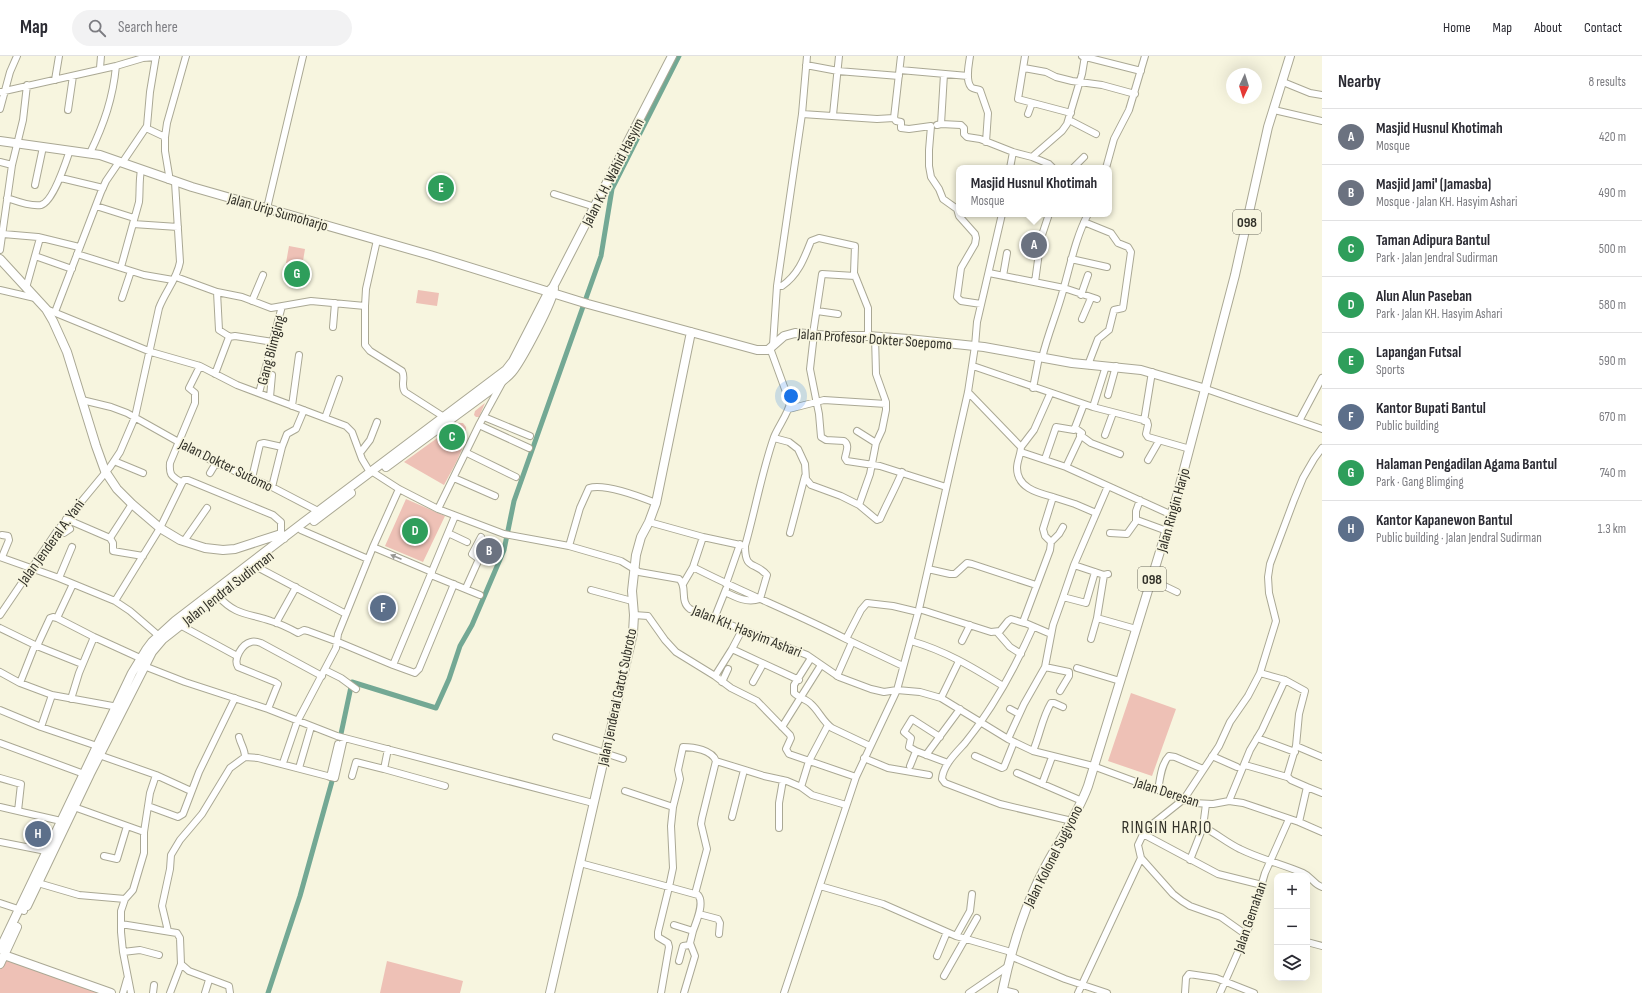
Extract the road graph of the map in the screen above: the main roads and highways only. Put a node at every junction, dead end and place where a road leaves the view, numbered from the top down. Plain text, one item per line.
1 (672, 56) edge
2 (1290, 56) edge
3 (0, 141) edge
4 (0, 259) edge
5 (552, 290) junction
6 (691, 332) junction
7 (1206, 389) junction
8 (373, 473) junction
9 (282, 536) junction
10 (200, 606) junction
11 (142, 662) junction
12 (120, 707) junction
13 (1093, 766) joint
14 (74, 802) junction
15 (22, 911) junction
16 (2, 952) edge
17 (0, 964) edge
18 (1002, 991) edge
19 (111, 993) edge
20 (550, 993) edge

1 - 5 main road, Jalan K.H. Wahid Hasyim
2 - 7 main road, 098
3 - 5 main road, Jalan Urip Sumoharjo
4 - 9 main road
5 - 6 main road
5 - 8 main road, Jalan Jendral Sudirman
5 - 8 main road, Jalan Jendral Sudirman
6 - 7 main road, Jalan Profesor Dokter Soepomo
6 - 20 main road, Jalan Jenderal Gatot Subroto
7 - 13 main road, Jalan Ringin Harjo / 098
8 - 9 main road, Jalan Jendral Sudirman
8 - 10 main road, Jalan Jendral Sudirman
9 - 10 main road, Jalan Jendral Sudirman
10 - 11 main road, Jalan Jendral Sudirman
10 - 11 main road, Jalan Jendral Sudirman
11 - 12 main road, Jalan Jendral Sudirman
12 - 14 main road, Jalan Jendral Sudirman
12 - 14 main road, Jalan Jendral Sudirman
13 - 18 main road, Jalan Kolonel Sugiyono / 098
14 - 15 main road, Jalan Jendral Sudirman
14 - 15 main road, Jalan Jendral Sudirman
15 - 16 main road, Jalan Jendral Sudirman
16 - 17 main road, Jalan Jendral Sudirman
16 - 19 main road

